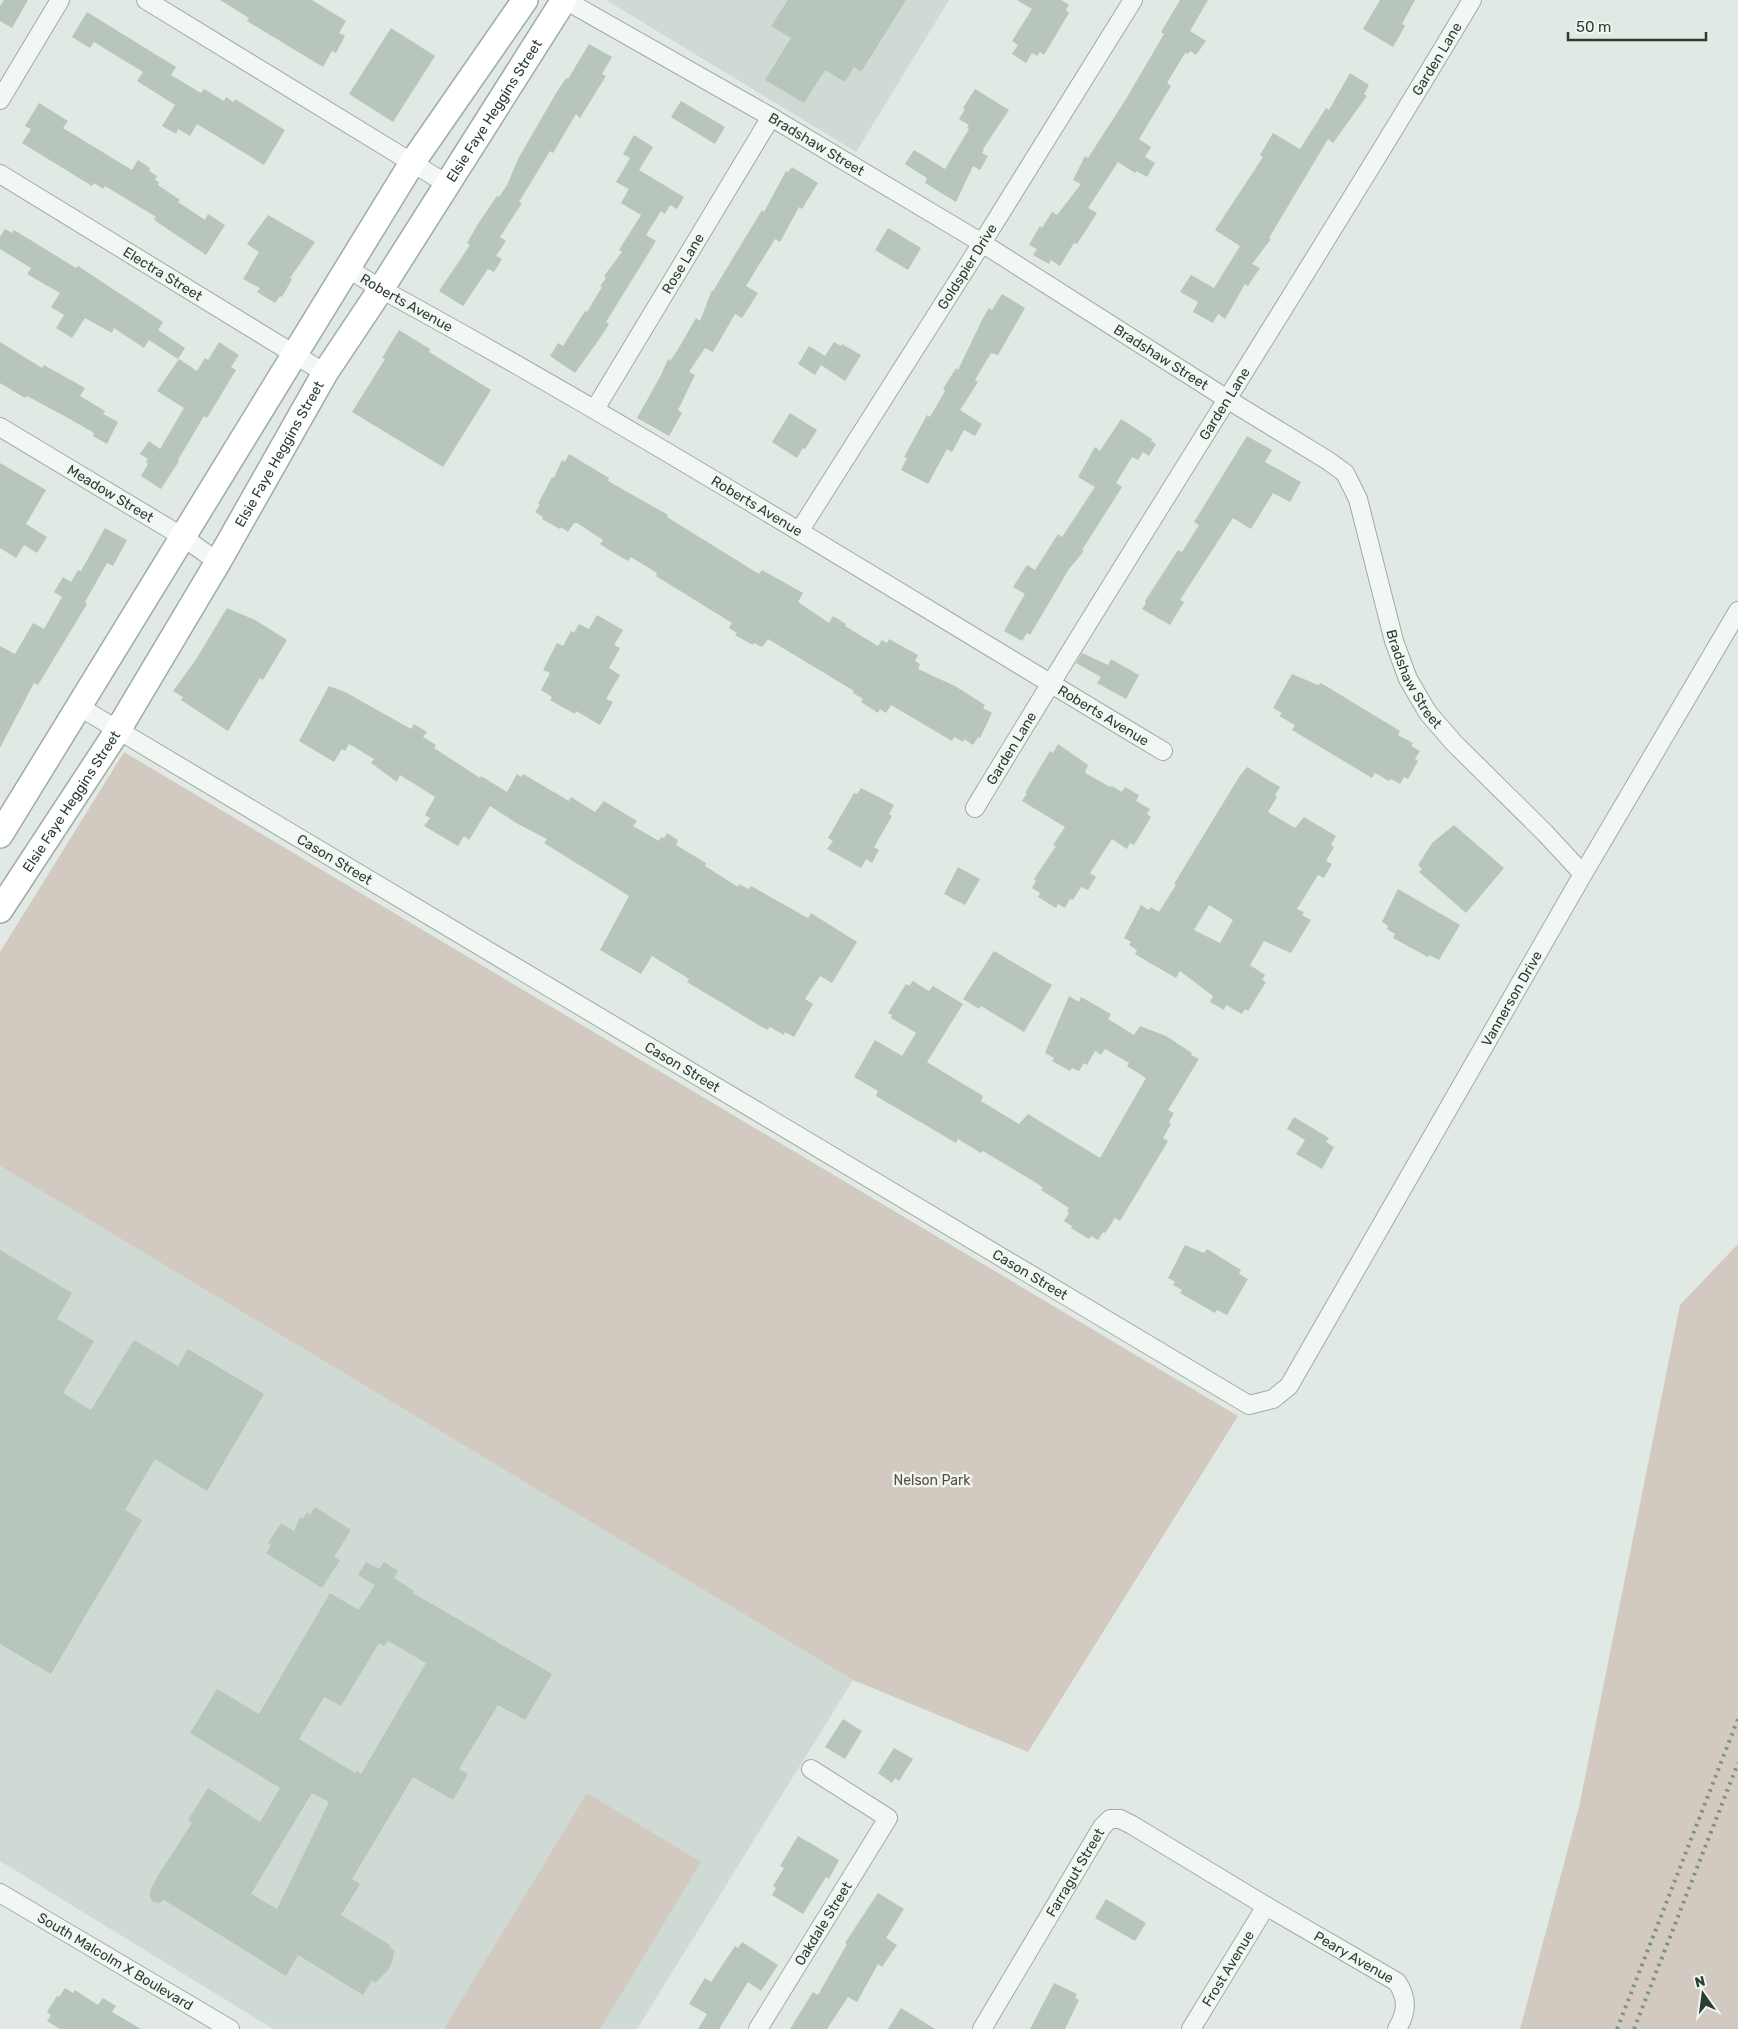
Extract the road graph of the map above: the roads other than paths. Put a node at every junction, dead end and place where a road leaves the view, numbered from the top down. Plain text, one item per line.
1 (60, 0) edge
2 (146, 0) edge
3 (525, 0) edge
4 (564, 0) edge
5 (1133, 0) edge
6 (1472, 0) edge
7 (0, 100) edge
8 (771, 117) junction
9 (412, 163) junction
10 (0, 174) edge
11 (447, 184) junction
12 (982, 243) junction
13 (347, 268) junction
14 (381, 289) junction
15 (294, 355) junction
16 (325, 373) junction
17 (1227, 400) junction
18 (595, 409) junction
19 (0, 427) edge
20 (800, 530) junction
21 (183, 537) junction
22 (218, 562) junction
23 (1738, 611) edge
24 (1050, 684) junction
25 (78, 706) junction
26 (118, 730) junction
27 (1163, 751) dead end
28 (975, 808) dead end
29 (0, 835) edge
30 (1583, 874) junction
31 (0, 910) edge
32 (1289, 1386) joint
33 (811, 1769) dead end
34 (0, 1893) edge
35 (1266, 1906) junction
36 (230, 2029) edge
37 (758, 2029) edge
38 (982, 2029) edge
39 (1191, 2029) edge
40 (1397, 2029) edge

1 - 7 street
2 - 9 street
3 - 9 main road
4 - 8 street, Bradshaw Street
4 - 11 main road, Elsie Faye Heggins Street
5 - 12 street, Goldspier Drive
6 - 17 street, Garden Lane
8 - 12 street, Bradshaw Street
8 - 18 street, Rose Lane
9 - 11 street
9 - 13 main road
10 - 15 street, Electra Street
11 - 14 main road, Elsie Faye Heggins Street
12 - 17 street, Bradshaw Street
12 - 20 street, Goldspier Drive
13 - 14 street, Roberts Avenue
13 - 15 main road
14 - 16 main road, Elsie Faye Heggins Street
14 - 18 street, Roberts Avenue
15 - 16 street, Electra Street
15 - 21 main road
16 - 22 main road, Elsie Faye Heggins Street
17 - 24 street, Garden Lane
17 - 30 street, Bradshaw Street
18 - 20 street, Roberts Avenue
19 - 21 street, Meadow Street
20 - 24 street, Roberts Avenue
21 - 22 street, Meadow Street
21 - 25 main road
22 - 26 main road, Elsie Faye Heggins Street
23 - 30 street, Vannerson Drive
24 - 27 street, Roberts Avenue
24 - 28 street, Garden Lane
25 - 26 street, Cason Street
25 - 29 main road
26 - 31 main road, Elsie Faye Heggins Street
26 - 32 street, Cason Street
30 - 32 street, Vannerson Drive
33 - 37 street, Oakdale Street
34 - 36 street, South Malcolm X Boulevard
35 - 38 street, Farragut Street
35 - 39 street, Frost Avenue
35 - 40 street, Peary Avenue

